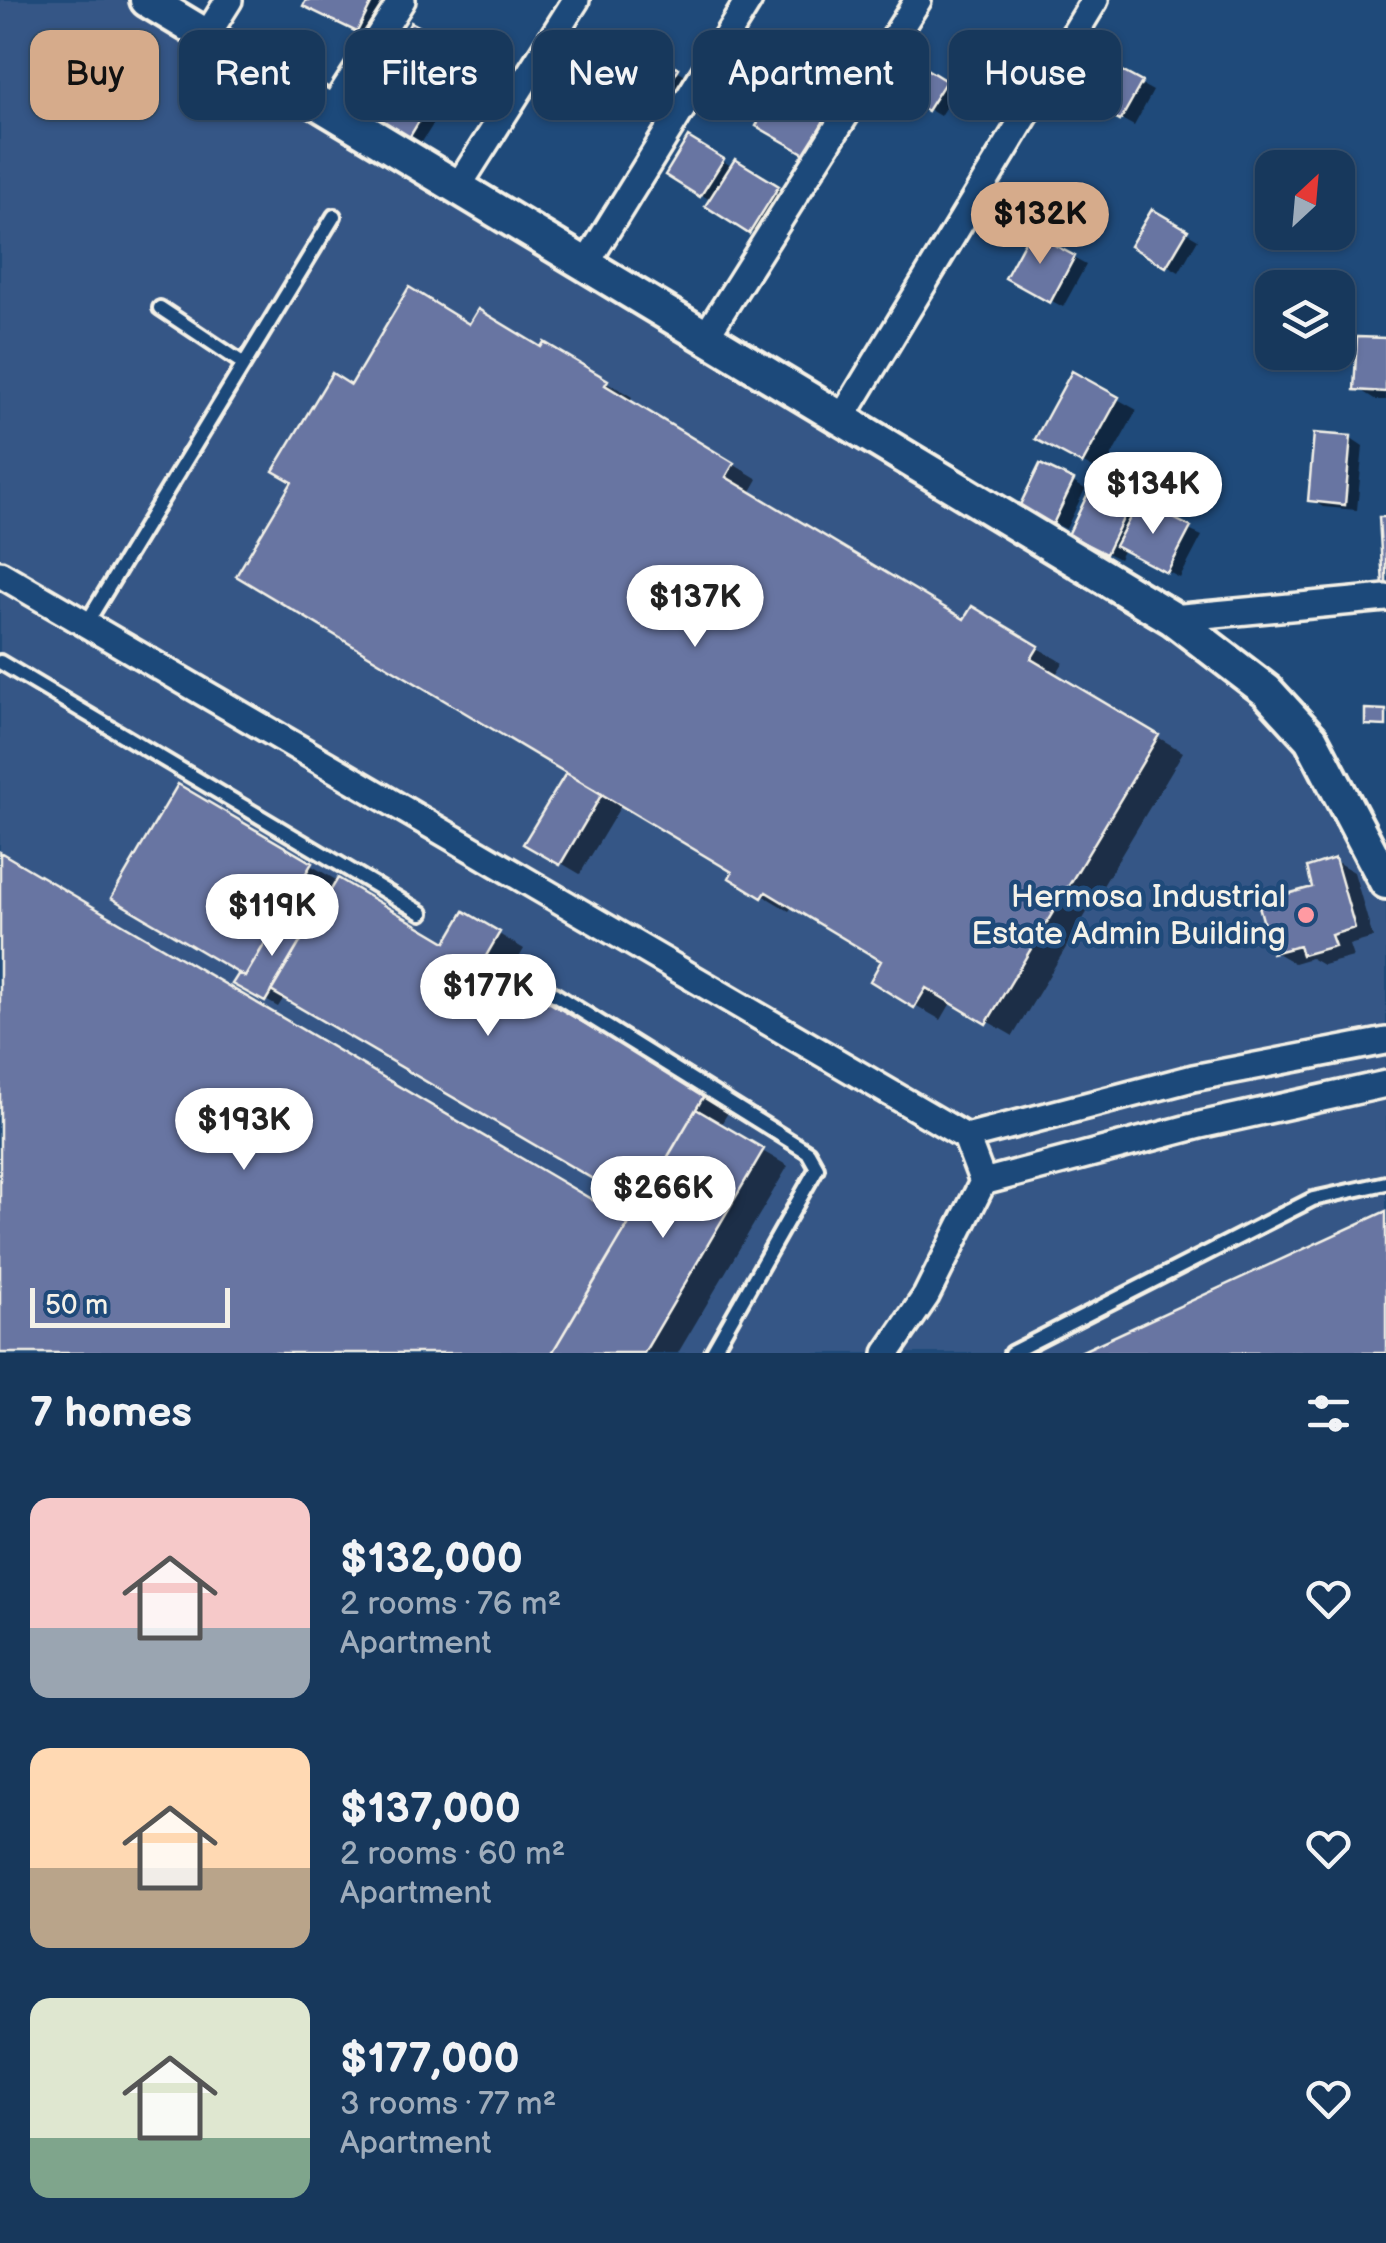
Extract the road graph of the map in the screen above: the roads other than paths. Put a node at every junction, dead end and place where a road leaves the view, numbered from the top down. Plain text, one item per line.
1 (147, 0) edge
2 (229, 0) edge
3 (402, 0) edge
4 (576, 0) edge
5 (749, 0) edge
6 (918, 0) edge
7 (1095, 0) edge
8 (198, 30) edge
9 (210, 30) edge
10 (325, 107) edge
11 (331, 111) junction
12 (460, 186) junction
13 (334, 216) dead end
14 (586, 264) junction
15 (160, 308) dead end
16 (706, 336) junction
17 (244, 364) junction
18 (842, 418) junction
19 (0, 574) edge
20 (1386, 598) edge
21 (1172, 618) junction
22 (86, 624) junction
23 (0, 662) edge
24 (1386, 882) edge
25 (422, 912) dead end
26 (514, 969) dead end
27 (1386, 1041) edge
28 (1386, 1084) edge
29 (966, 1136) junction
30 (984, 1182) junction
31 (1386, 1183) edge
32 (894, 1351) edge
33 (712, 1353) edge
34 (1011, 1353) edge

1 - 8 street
2 - 9 street
3 - 11 street
4 - 12 street
5 - 14 street
6 - 16 street
7 - 18 street
10 - 11 street
11 - 12 street
12 - 14 street
13 - 17 lane
14 - 16 street
15 - 17 lane
16 - 18 street
17 - 22 lane
18 - 21 street
19 - 22 street
20 - 21 street
21 - 24 street
22 - 29 street
23 - 25 lane
26 - 33 lane
27 - 29 street
28 - 30 street
29 - 30 street
30 - 32 street
31 - 34 lane

